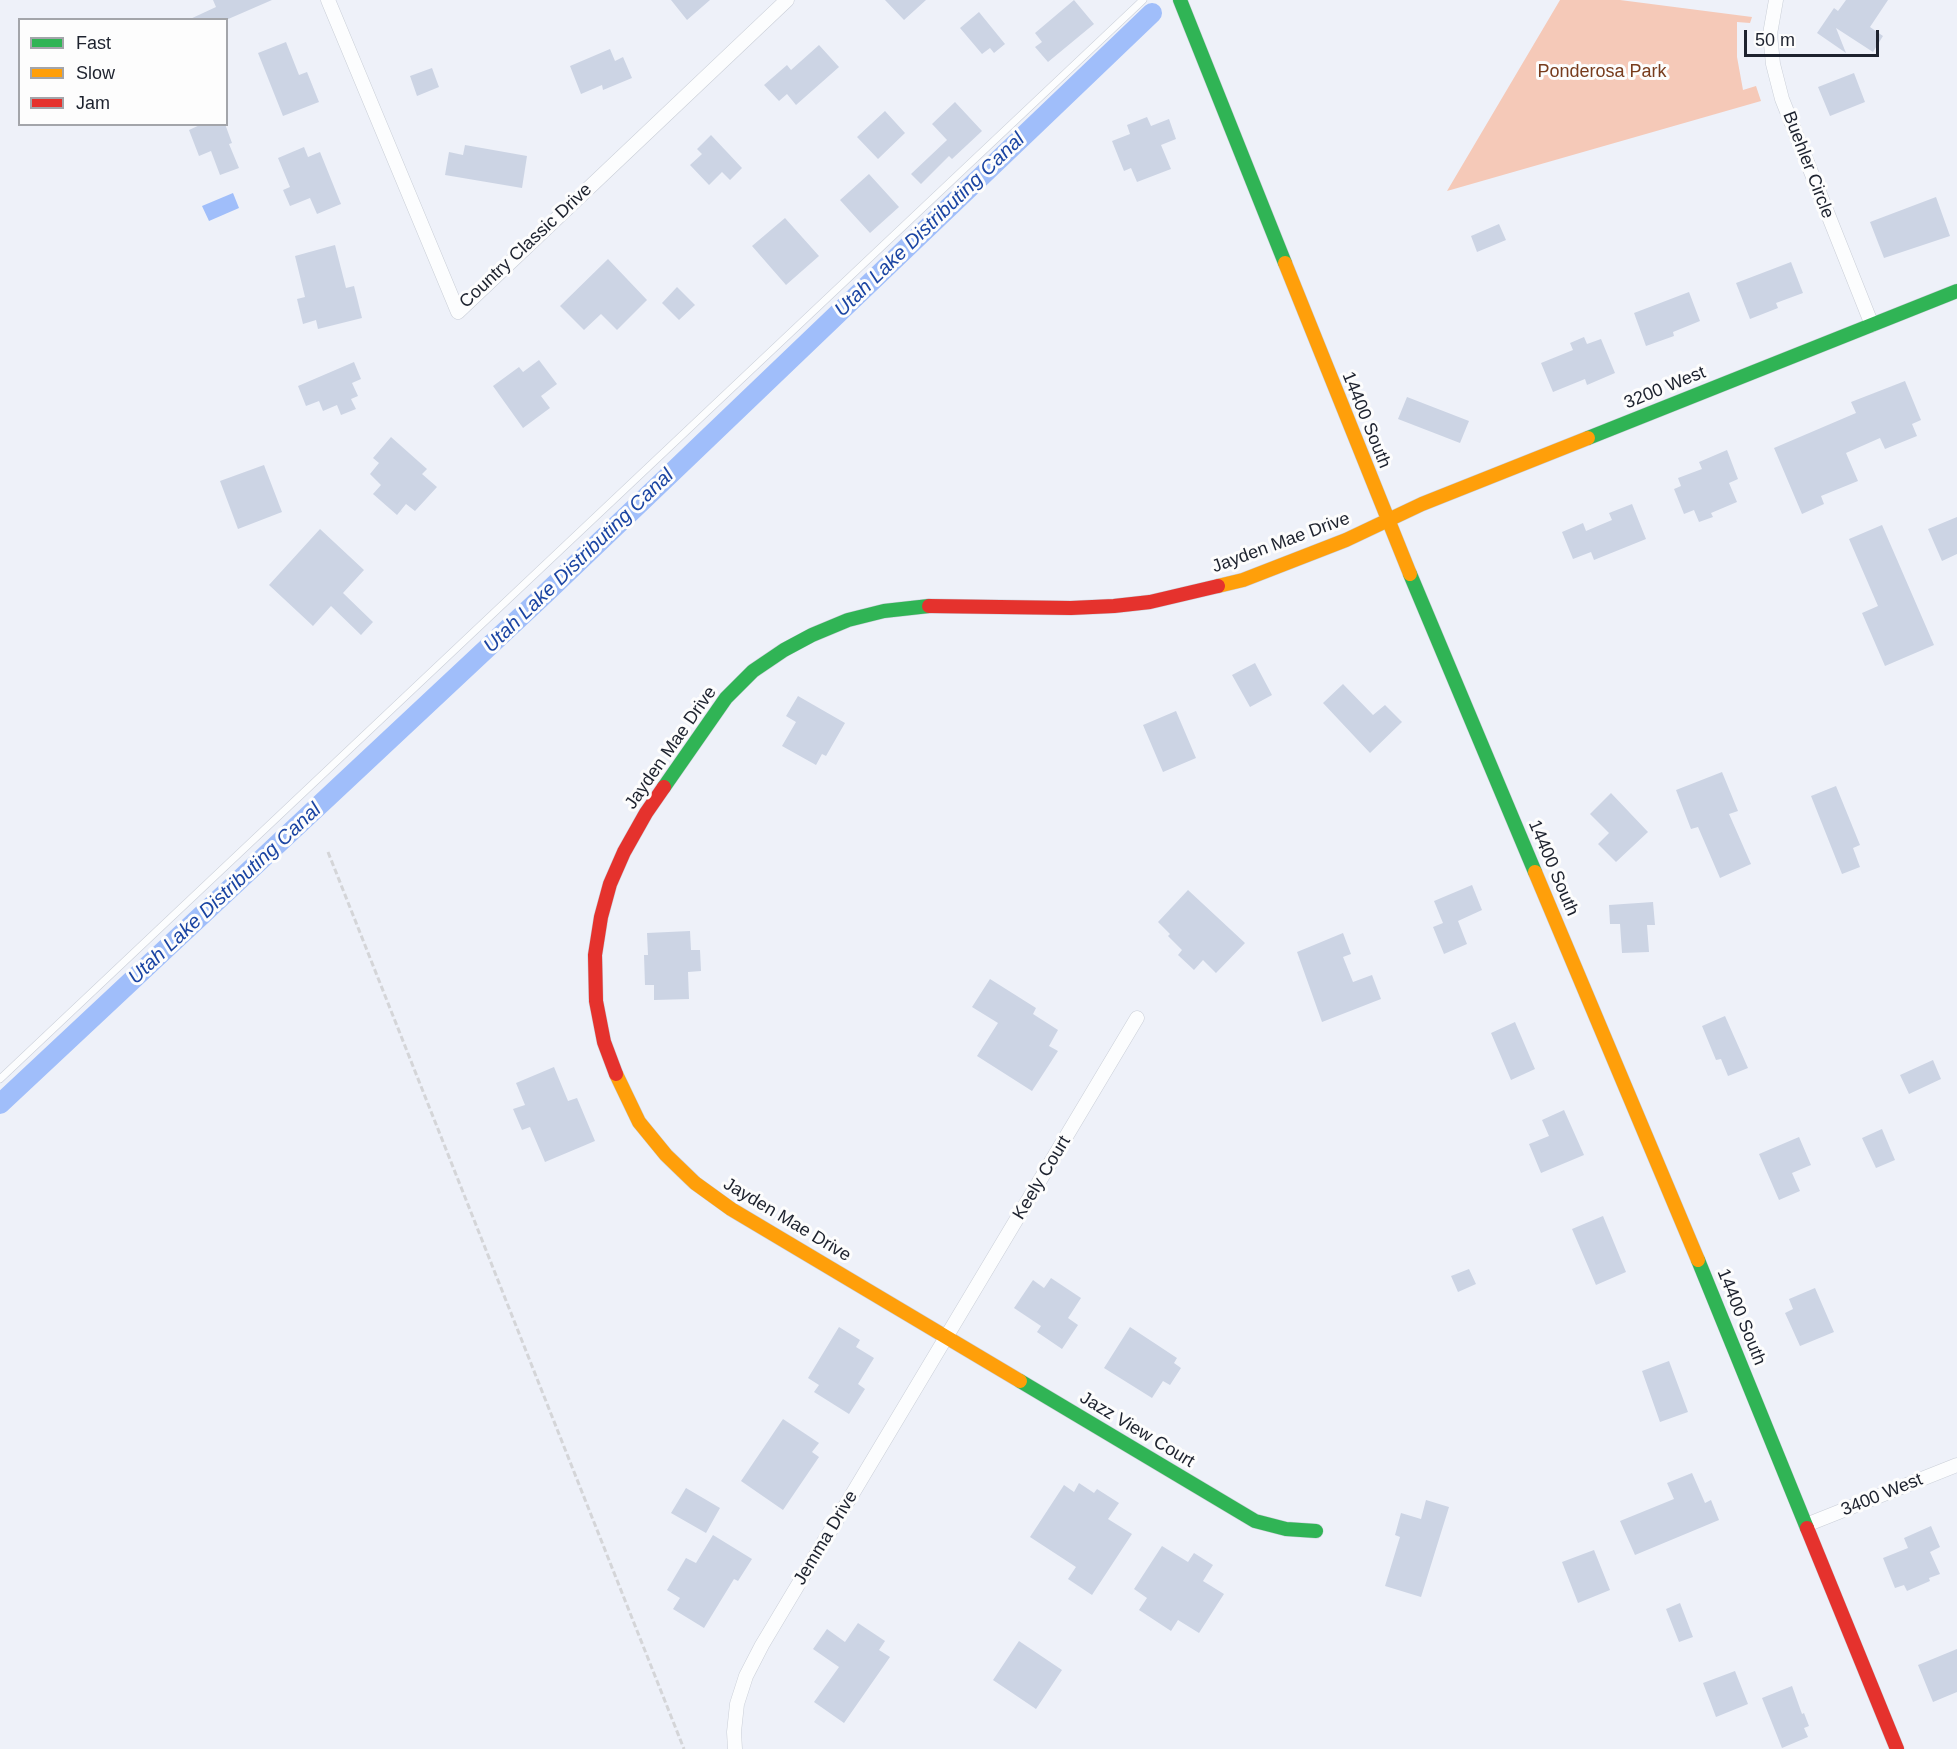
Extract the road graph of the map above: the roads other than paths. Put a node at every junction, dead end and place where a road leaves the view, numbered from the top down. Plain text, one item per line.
1 (328, 0) edge
2 (787, 0) edge
3 (1143, 0) edge
4 (1180, 0) edge
5 (1776, 0) edge
6 (1957, 291) edge
7 (1872, 325) junction
8 (1387, 520) junction
9 (1137, 1018) dead end
10 (0, 1079) edge
11 (947, 1337) junction
12 (1957, 1465) edge
13 (1806, 1526) junction
14 (1316, 1531) dead end
15 (735, 1749) edge
16 (1897, 1749) edge

1 - 2 street, Country Classic Drive
3 - 10 lane
4 - 8 street, 14400 South
5 - 7 street, Buehler Circle
6 - 7 street, 3200 West
7 - 8 street, 3200 West
8 - 11 street, Jayden Mae Drive
8 - 13 street, 14400 South
9 - 11 street, Keely Court
11 - 14 street, Jazz View Court
11 - 15 street, Jemma Drive
12 - 13 street, 3400 West
13 - 16 street, 14400 South

